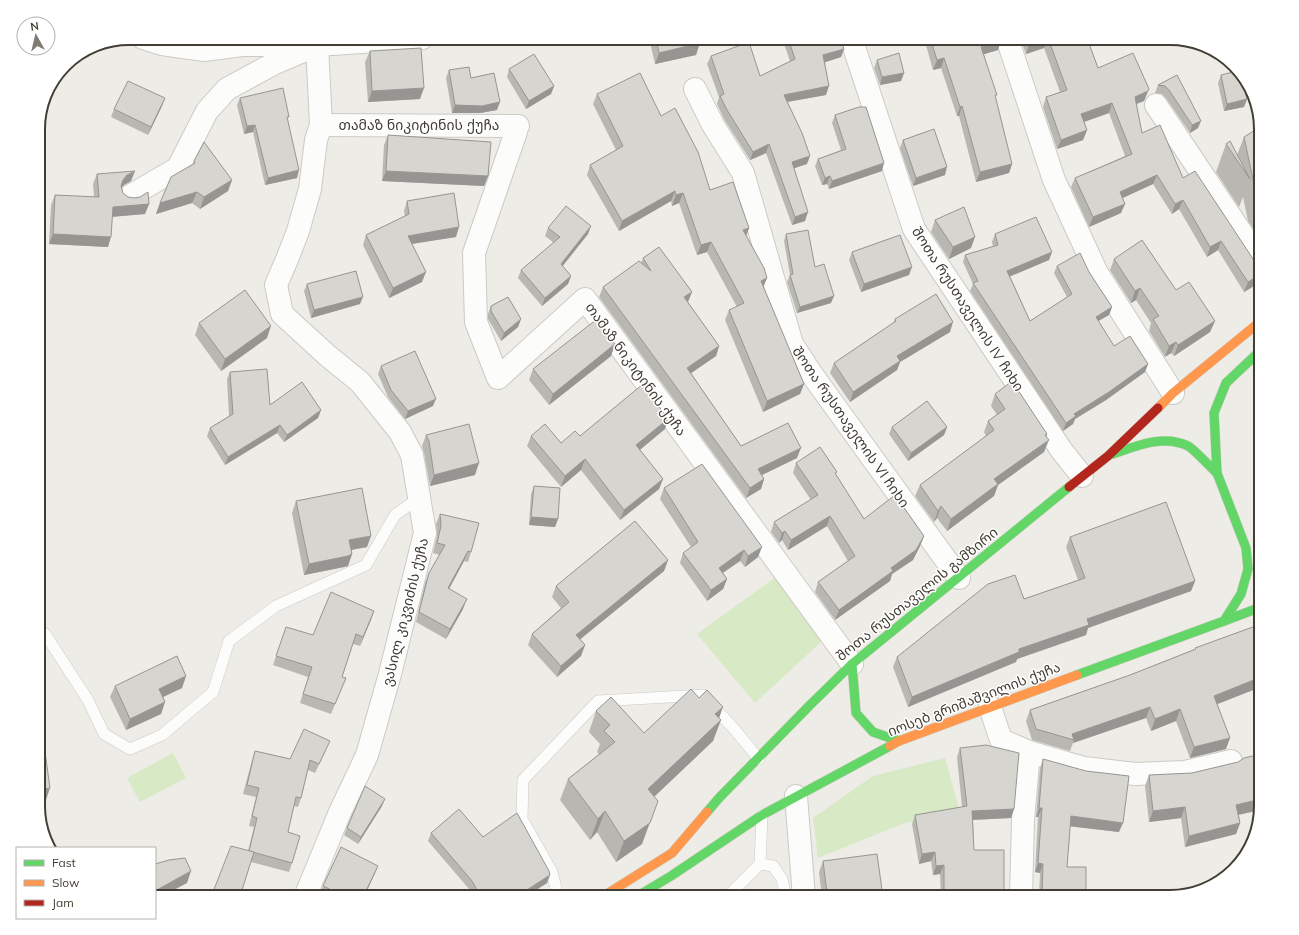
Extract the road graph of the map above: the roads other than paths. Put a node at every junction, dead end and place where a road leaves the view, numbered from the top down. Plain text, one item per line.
1 (169, 45) edge
2 (226, 45) edge
3 (313, 45) edge
4 (319, 45) edge
5 (853, 45) edge
6 (1009, 45) edge
7 (695, 90) dead end
8 (1156, 105) dead end
9 (321, 125) junction
10 (130, 196) edge
11 (1254, 252) edge
12 (1254, 327) edge
13 (1254, 357) edge
14 (1173, 393) junction
15 (1108, 456) junction
16 (1217, 473) junction
17 (1082, 476) junction
18 (419, 498) junction
19 (1246, 548) junction
20 (1254, 558) edge
21 (959, 578) junction
22 (1254, 610) edge
23 (1224, 621) junction
24 (45, 634) edge
25 (852, 664) junction
26 (990, 707) junction
27 (899, 741) junction
28 (1029, 752) junction
29 (759, 759) junction
30 (1231, 760) dead end
31 (796, 796) junction
32 (762, 815) junction
33 (760, 864) junction
34 (308, 890) edge
35 (556, 890) edge
36 (613, 890) edge
37 (648, 890) edge
38 (734, 890) edge
39 (784, 890) edge
40 (803, 890) edge
41 (1021, 890) edge

1 - 2 street
3 - 10 street
4 - 9 street, ვასილ კიკვიძის ქუჩა
5 - 17 street, შოთა რუსთაველის IV ჩიხი
6 - 14 street
7 - 21 street, შოთა რუსთაველის VI ჩიხი
8 - 11 street
9 - 18 street, ვასილ კიკვიძის ქუჩა
9 - 25 street, თამაზ ნიკიტინის ქუჩა
12 - 14 main road, შოთა რუსთაველის გამზირი
13 - 16 main road
14 - 15 main road, შოთა რუსთაველის გამზირი
15 - 16 main road
15 - 17 main road, შოთა რუსთაველის გამზირი
16 - 19 main road
17 - 21 main road, შოთა რუსთაველის გამზირი
18 - 24 lane
18 - 34 street, ვასილ კიკვიძის ქუჩა
19 - 20 main road
19 - 23 main road
21 - 25 main road, შოთა რუსთაველის გამზირი
22 - 23 main road, იოსებ გრიშაშვილის ქუჩა
23 - 26 main road, იოსებ გრიშაშვილის ქუჩა
25 - 27 main road
25 - 29 main road, შოთა რუსთაველის გამზირი
26 - 27 main road, იოსებ გრიშაშვილის ქუჩა
26 - 28 street
27 - 31 main road, იოსებ გრიშაშვილის ქუჩა
28 - 30 street
28 - 41 street
29 - 35 lane
29 - 36 main road, შოთა რუსთაველის გამზირი
31 - 32 main road, იოსებ გრიშაშვილის ქუჩა
31 - 40 street
32 - 33 lane
32 - 37 main road, იოსებ გრიშაშვილის ქუჩა
33 - 38 lane
33 - 39 lane

